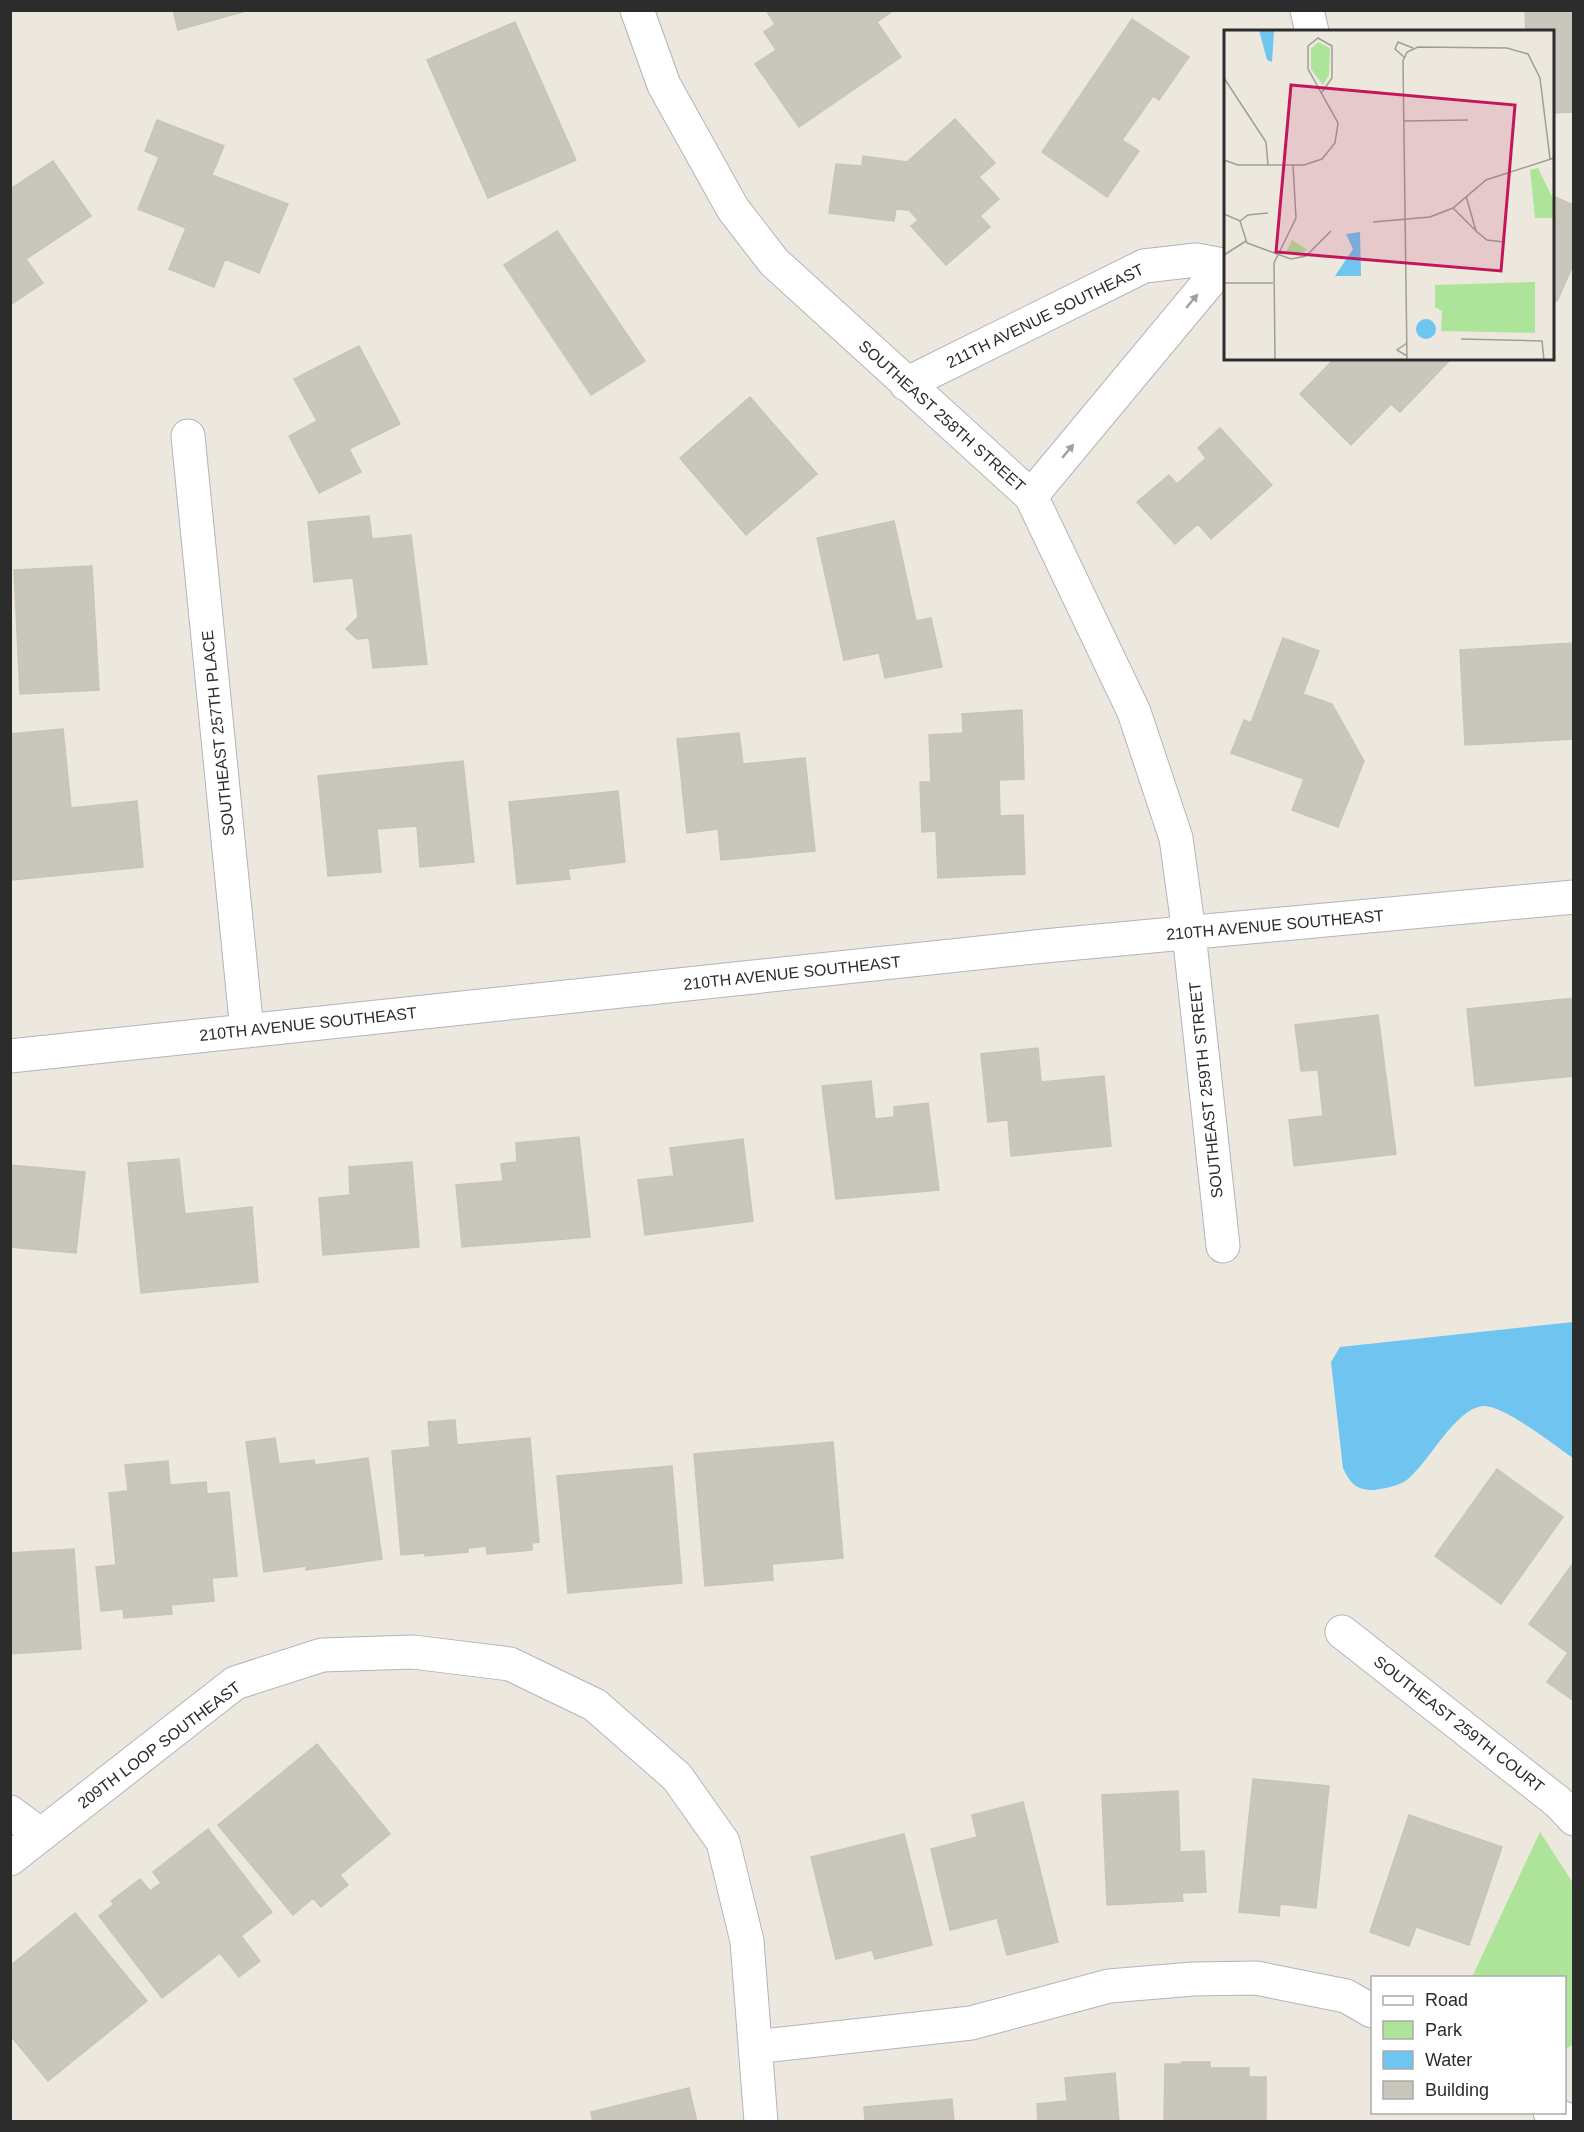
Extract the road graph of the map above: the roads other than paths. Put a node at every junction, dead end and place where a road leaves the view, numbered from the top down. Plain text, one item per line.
1 (637, 10) edge
2 (1306, 10) edge
3 (1311, 30) edge
4 (1224, 264) edge
5 (906, 384) junction
6 (188, 436) dead end
7 (1031, 496) junction
8 (1574, 897) edge
9 (1189, 933) junction
10 (247, 1031) junction
11 (10, 1056) edge
12 (1223, 1246) dead end
13 (1342, 1632) dead end
14 (10, 1812) edge
15 (1574, 1819) edge
16 (41, 1835) junction
17 (10, 1859) edge
18 (1371, 2010) edge
19 (755, 2047) junction
20 (1555, 2114) edge
21 (761, 2121) edge
22 (1572, 2121) edge

1 - 5 street, SOUTHEAST 258TH STREET
2 - 3 street
4 - 5 street, 211TH AVENUE SOUTHEAST
7 -> 4 street, 211TH AVENUE SOUTHEAST
5 - 7 street, SOUTHEAST 258TH STREET
6 - 10 street, SOUTHEAST 257TH PLACE
7 - 9 street, SOUTHEAST 258TH STREET
8 - 9 street, 210TH AVENUE SOUTHEAST
9 - 10 street, 210TH AVENUE SOUTHEAST
9 - 12 street, SOUTHEAST 259TH STREET
10 - 11 street, 210TH AVENUE SOUTHEAST
13 - 15 street, SOUTHEAST 259TH COURT
14 - 16 street
16 - 17 street, 209TH LOOP SOUTHEAST
16 - 19 street, 209TH LOOP SOUTHEAST
18 - 19 street
19 - 21 street, 209TH LOOP SOUTHEAST
20 - 22 street

